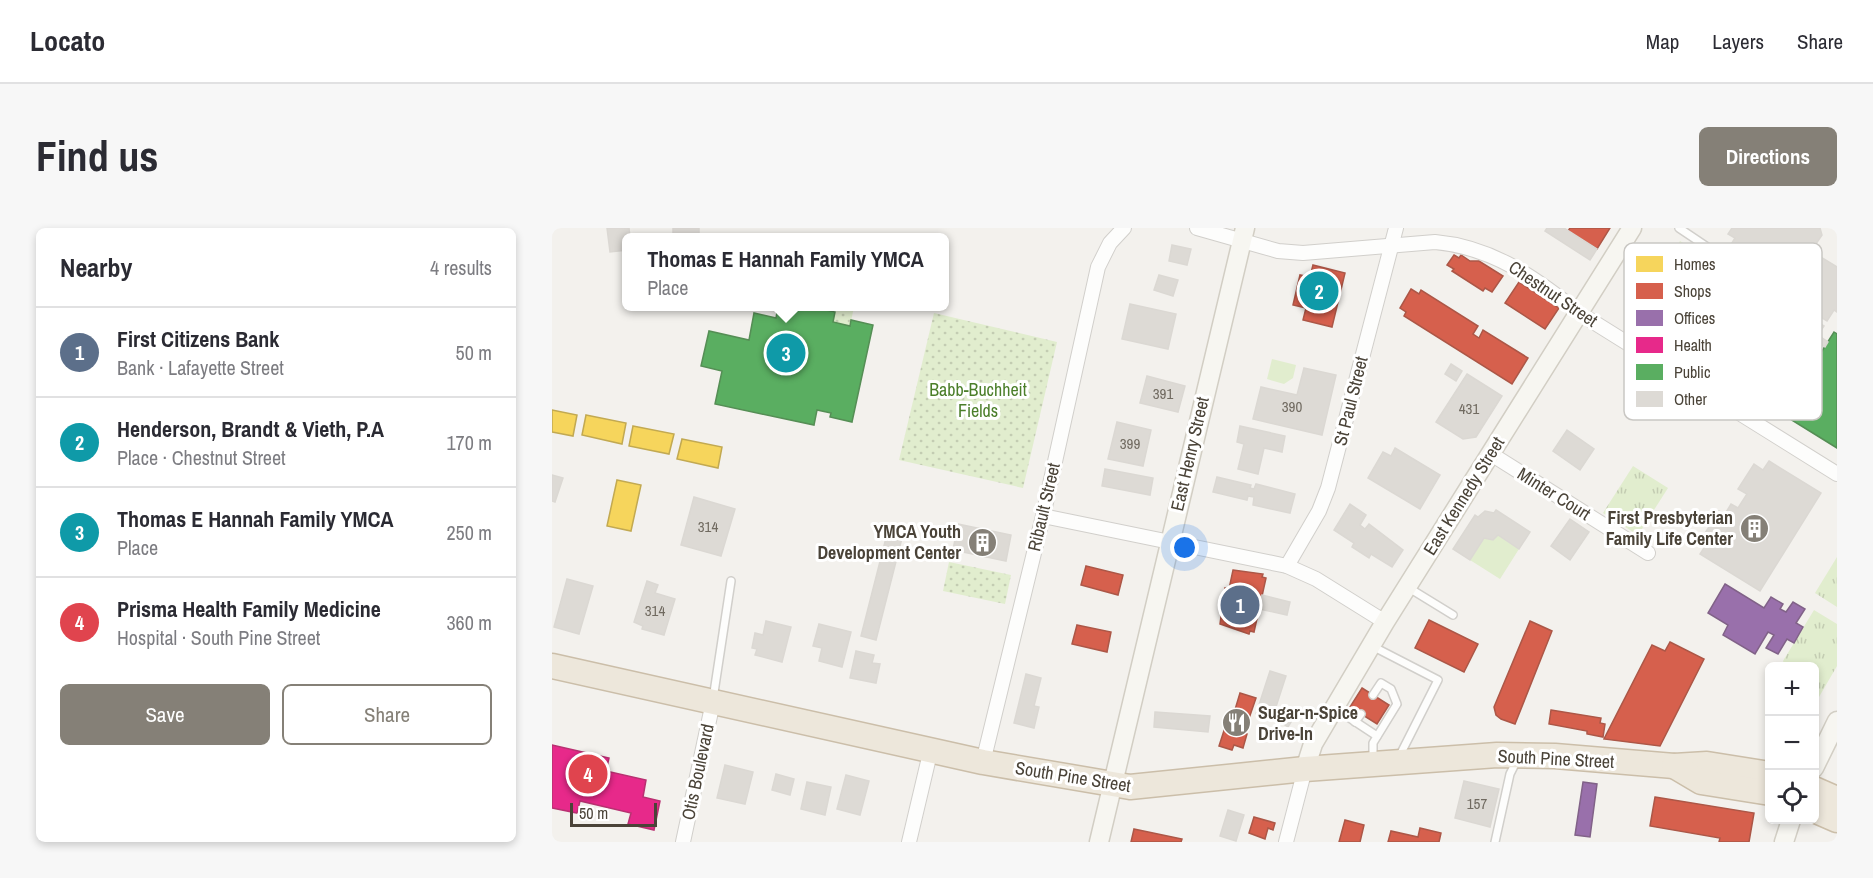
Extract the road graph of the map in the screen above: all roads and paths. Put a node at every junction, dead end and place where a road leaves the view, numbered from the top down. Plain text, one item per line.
1 (1124, 228) edge
2 (1197, 228) edge
3 (1396, 228) edge
4 (1632, 228) edge
5 (1679, 228) edge
6 (1243, 234) edge
7 (1701, 243) edge
8 (1391, 246) junction
9 (1579, 313) junction
10 (1624, 341) edge
11 (1750, 420) edge
12 (1491, 454) junction
13 (1837, 474) edge
14 (1043, 516) junction
15 (1169, 542) junction
16 (1648, 553) dead end
17 (1287, 566) junction
18 (731, 581) dead end
19 (1407, 587) junction
20 (1453, 615) dead end
21 (1385, 622) junction
22 (1371, 645) junction
23 (552, 666) edge
24 (1373, 695) dead end
25 (713, 702) junction
26 (1334, 708) junction
27 (1361, 714) dead end
28 (1837, 720) edge
29 (1355, 722) junction
30 (1377, 736) junction
31 (931, 749) junction
32 (1520, 755) junction
33 (1819, 759) edge
34 (982, 762) junction
35 (1397, 762) junction
36 (1373, 764) junction
37 (1674, 766) junction
38 (1305, 769) junction
39 (1765, 773) edge
40 (1111, 786) junction
41 (1819, 791) edge
42 (1765, 792) edge
43 (1837, 799) edge
44 (1819, 812) edge
45 (1837, 820) edge
46 (1789, 824) edge
47 (683, 842) edge
48 (909, 842) edge
49 (1099, 842) edge
50 (1286, 842) edge
51 (1495, 842) edge
52 (1784, 842) edge

1 - 14 street, Ribault Street
2 - 6 street, Chestnut Street
3 - 8 street, St Paul Street
4 - 9 street, East Kennedy Street
5 - 7 lane
6 - 8 street, Chestnut Street
6 - 15 street, East Henry Street
8 - 9 street, Chestnut Street
8 - 17 street, St Paul Street
9 - 10 street, Chestnut Street
9 - 12 street, East Kennedy Street
11 - 13 street, Chestnut Street
12 - 16 street, Minter Court
12 - 19 street, East Kennedy Street
14 - 15 street
14 - 34 street, Ribault Street
15 - 17 street
15 - 40 street, East Henry Street
17 - 21 street
18 - 25 lane
19 - 20 lane
19 - 21 street, East Kennedy Street
21 - 22 street, East Kennedy Street
22 - 26 street, East Kennedy Street
22 - 35 lane
23 - 25 highway, South Pine Street
24 - 30 lane
25 - 31 highway, South Pine Street
25 - 47 street, Otis Boulevard
26 - 29 lane
26 - 38 street, East Kennedy Street
27 - 29 lane
28 - 33 street
29 - 30 lane
30 - 36 lane
31 - 34 highway, South Pine Street
31 - 48 street
32 - 35 highway, South Pine Street
32 - 37 highway, South Pine Street
32 - 51 lane
34 - 40 highway, South Pine Street
35 - 36 highway, South Pine Street
36 - 38 highway, South Pine Street
37 - 39 highway, South Pine Street
37 - 42 highway, South Pine Street
38 - 40 highway, South Pine Street
38 - 50 street
40 - 49 street, East Henry Street
41 - 43 highway
44 - 45 highway
46 - 52 street

